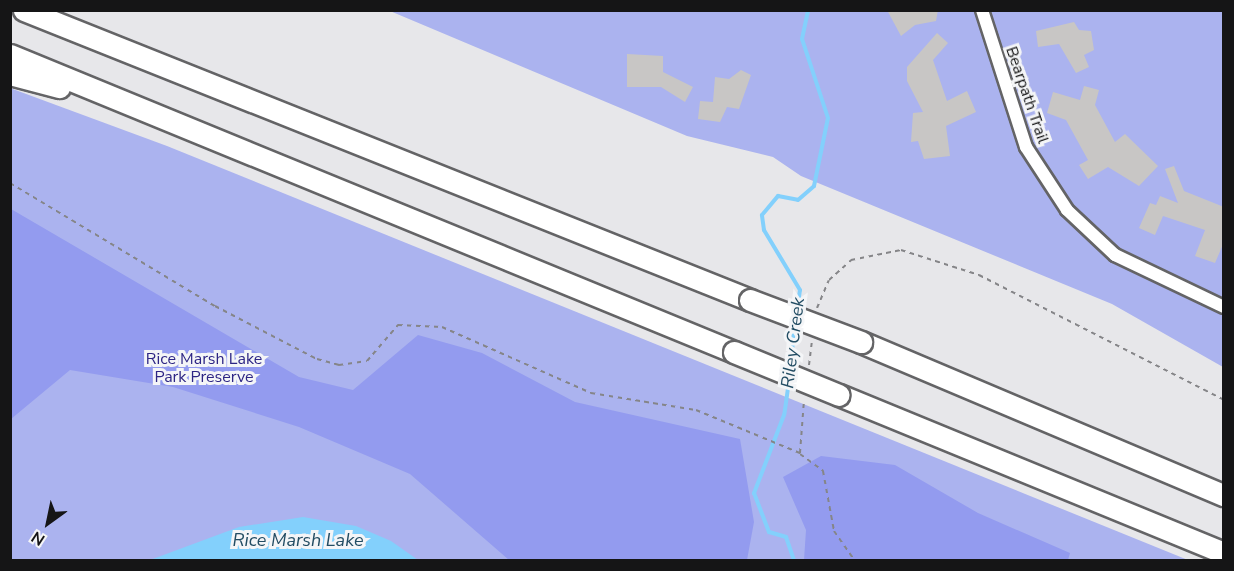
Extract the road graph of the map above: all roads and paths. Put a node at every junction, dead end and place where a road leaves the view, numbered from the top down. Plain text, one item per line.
1 (24, 10) edge
2 (982, 10) edge
3 (10, 55) edge
4 (10, 74) edge
5 (115, 100) junction
6 (10, 183) edge
7 (1224, 307) edge
8 (816, 315) dead end
9 (813, 337) dead end
10 (808, 372) dead end
11 (804, 396) dead end
12 (1224, 400) edge
13 (800, 453) junction
14 (1224, 495) edge
15 (1224, 553) edge
16 (854, 561) edge

1 - 14 highway, bridge
2 - 7 street, Bearpath Trail
3 - 5 highway
4 - 5 highway
5 - 15 highway, bridge
6 - 13 path
8 - 12 path
9 - 10 path
11 - 13 path
13 - 16 path

